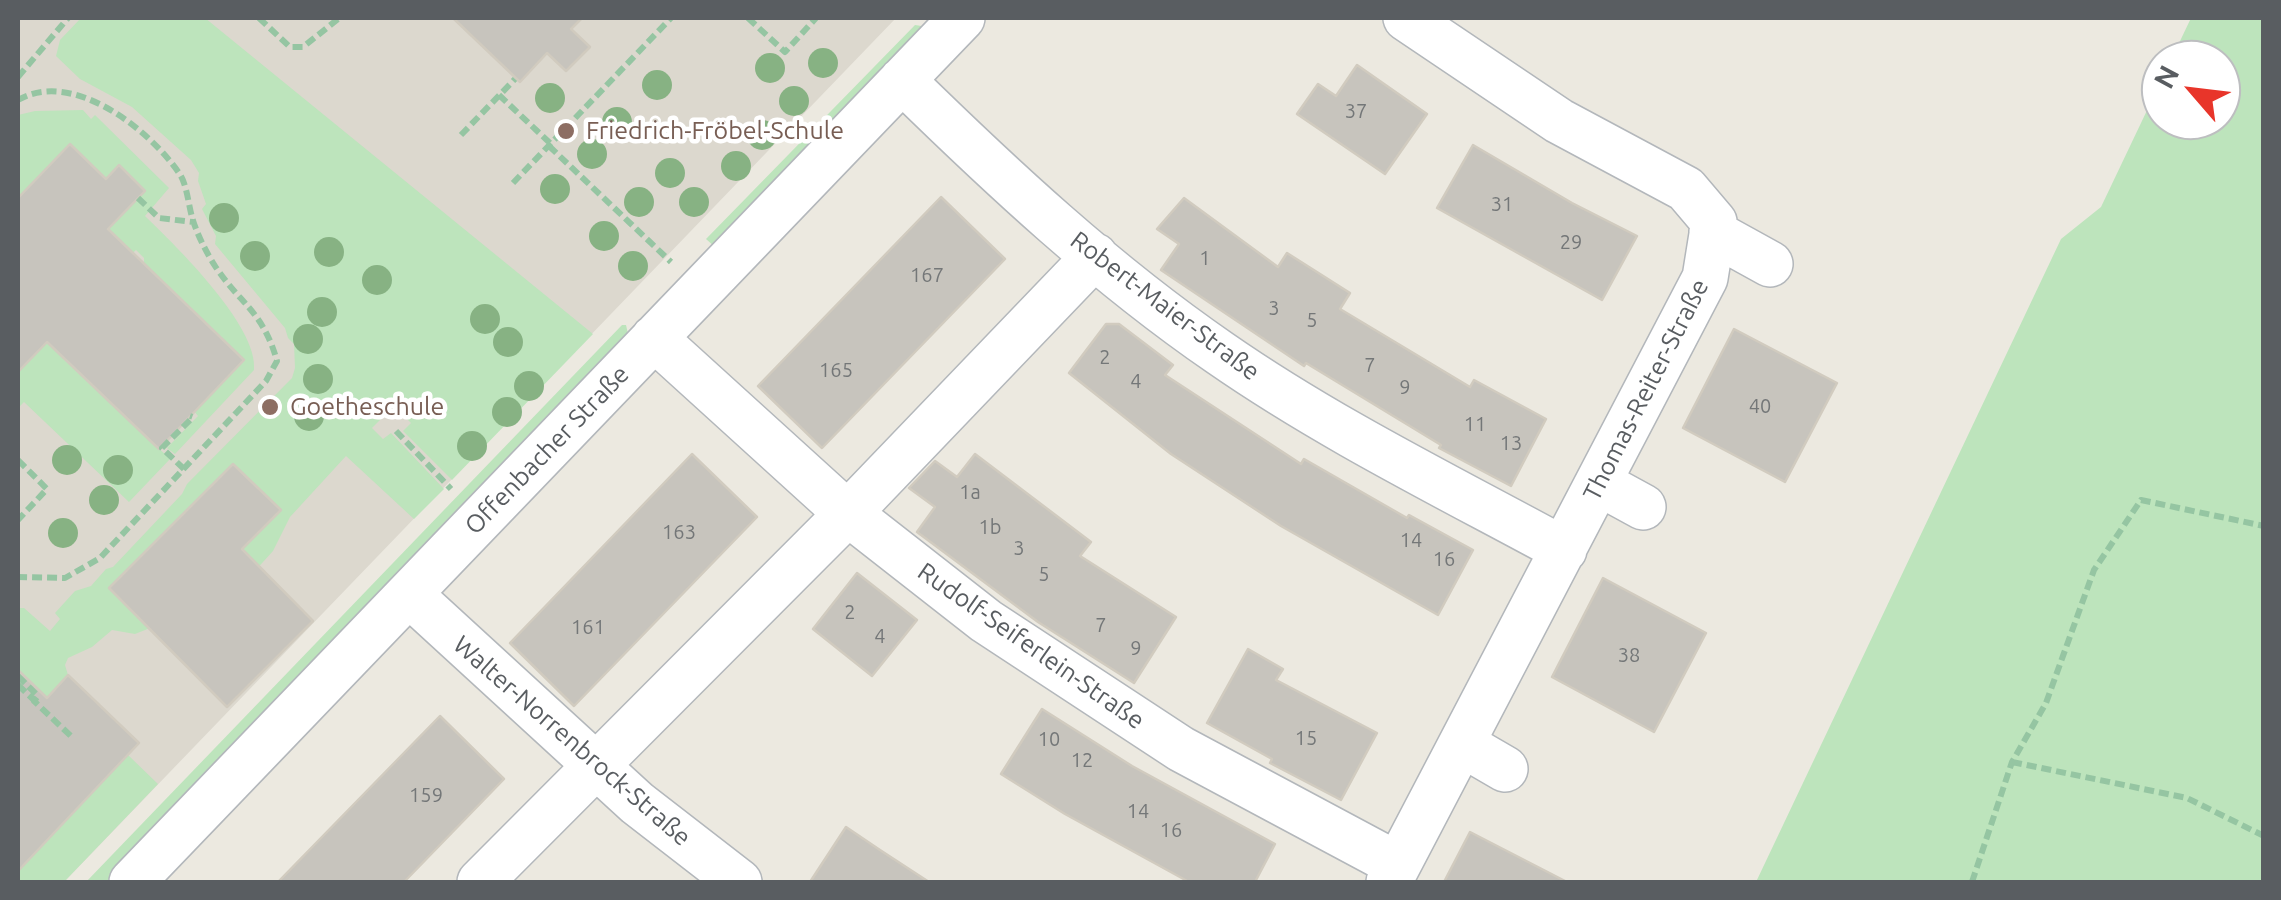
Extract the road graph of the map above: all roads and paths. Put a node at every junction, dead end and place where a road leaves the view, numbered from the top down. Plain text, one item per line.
1 (68, 18) edge
2 (259, 18) edge
3 (671, 18) edge
4 (748, 18) edge
5 (816, 18) edge
6 (962, 18) edge
7 (338, 19) edge
8 (1429, 25) edge
9 (18, 76) edge
10 (514, 79) dead end
11 (902, 80) junction
12 (500, 95) junction
13 (18, 100) edge
14 (462, 135) dead end
15 (550, 145) junction
16 (513, 183) dead end
17 (138, 198) dead end
18 (193, 222) junction
19 (1712, 232) junction
20 (1096, 256) junction
21 (672, 263) dead end
22 (1770, 264) dead end
23 (654, 338) junction
24 (190, 416) dead end
25 (396, 431) dead end
26 (18, 460) edge
27 (184, 469) junction
28 (1599, 483) junction
29 (452, 490) dead end
30 (1643, 507) dead end
31 (847, 514) junction
32 (18, 520) edge
33 (2264, 526) edge
34 (1564, 550) junction
35 (18, 577) edge
36 (409, 594) junction
37 (18, 676) edge
38 (18, 685) edge
39 (34, 700) junction
40 (73, 738) dead end
41 (1462, 744) junction
42 (2012, 762) junction
43 (596, 766) junction
44 (1506, 768) dead end
45 (2264, 836) edge
46 (1394, 874) edge
47 (142, 879) edge
48 (480, 882) edge
49 (739, 882) edge
50 (1972, 882) edge

1 - 9 path
2 - 7 path
3 - 15 path
4 - 5 path
6 - 11 street, Offenbacher Straße
8 - 19 street
10 - 12 path
11 - 20 street, Robert-Maier-Straße
11 - 23 street, Offenbacher Straße
12 - 14 path
12 - 15 path
13 - 18 path
15 - 16 path
15 - 21 path
17 - 18 path
18 - 27 path
19 - 22 street
19 - 28 street, Thomas-Reiter-Straße
20 - 31 street
20 - 34 street, Robert-Maier-Straße
23 - 31 street, Rudolf-Seiferlein-Straße
23 - 36 street, Offenbacher Straße
24 - 27 path
25 - 29 path
26 - 32 path
27 - 35 path
28 - 30 street
28 - 34 street, Thomas-Reiter-Straße
31 - 43 street
31 - 46 street, Rudolf-Seiferlein-Straße
33 - 42 path
34 - 41 street, Thomas-Reiter-Straße
36 - 43 street, Walter-Norrenbrock-Straße
36 - 47 street, Offenbacher Straße
37 - 39 path
38 - 39 path
39 - 40 path
41 - 44 street
41 - 46 street, Thomas-Reiter-Straße
42 - 45 path
42 - 50 path
43 - 48 street
43 - 49 street, Walter-Norrenbrock-Straße

